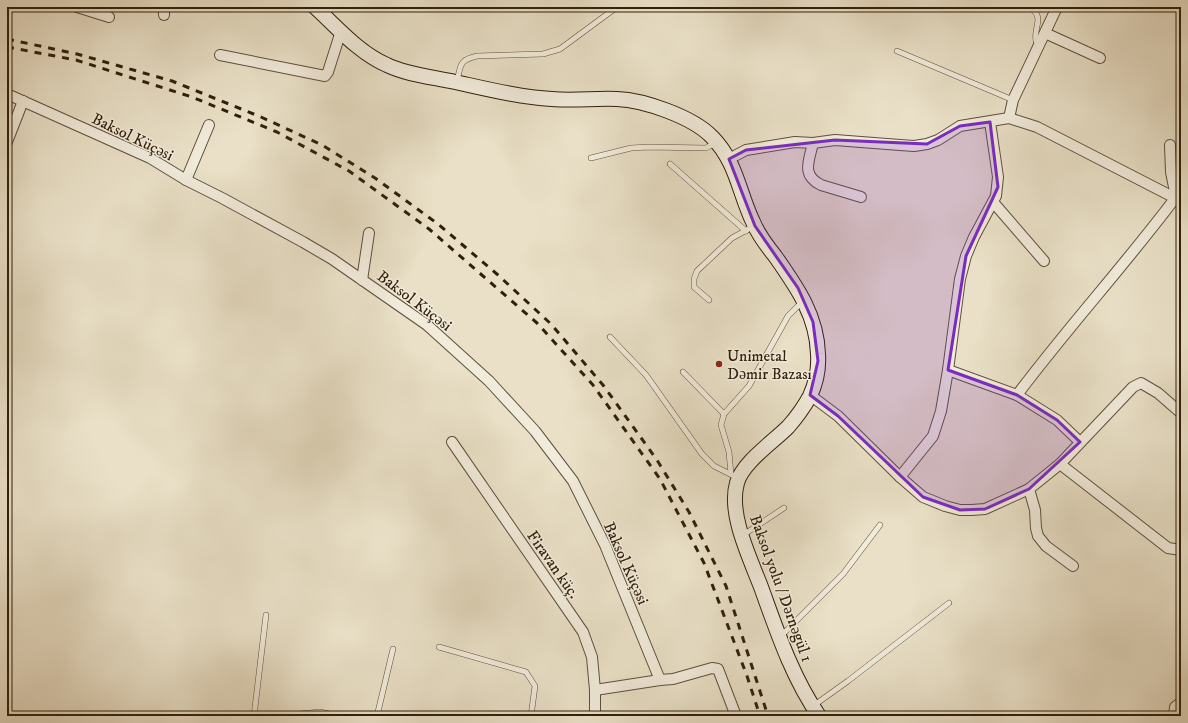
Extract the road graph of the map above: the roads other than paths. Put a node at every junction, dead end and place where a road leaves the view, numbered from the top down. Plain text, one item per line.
1 (77, 7) edge
2 (315, 7) edge
3 (617, 7) edge
4 (1029, 7) edge
5 (1057, 7) edge
6 (109, 17) dead end
7 (342, 31) junction
8 (1045, 32) junction
9 (1040, 44) junction
10 (897, 52) dead end
11 (220, 55) dead end
12 (1100, 58) dead end
13 (457, 82) junction
14 (7, 94) edge
15 (1013, 100) junction
16 (23, 101) junction
17 (1009, 118) junction
18 (990, 122) junction
19 (209, 125) dead end
20 (7, 142) edge
21 (717, 142) junction
22 (813, 143) junction
23 (1170, 145) dead end
24 (591, 158) dead end
25 (729, 159) junction
26 (670, 164) dead end
27 (186, 180) junction
28 (861, 197) dead end
29 (1178, 199) edge
30 (993, 202) junction
31 (750, 229) junction
32 (369, 233) dead end
33 (1044, 261) dead end
34 (362, 280) junction
35 (709, 300) dead end
36 (804, 300) junction
37 (610, 337) dead end
38 (948, 370) junction
39 (683, 372) dead end
40 (810, 395) junction
41 (1017, 395) junction
42 (1181, 413) edge
43 (724, 414) junction
44 (452, 442) dead end
45 (1080, 442) junction
46 (1060, 464) junction
47 (734, 477) junction
48 (900, 477) junction
49 (1029, 489) junction
50 (784, 508) dead end
51 (880, 525) dead end
52 (742, 536) junction
53 (1181, 550) edge
54 (1073, 566) dead end
55 (949, 603) dead end
56 (266, 615) dead end
57 (779, 637) junction
58 (439, 647) dead end
59 (392, 649) dead end
60 (660, 680) junction
61 (595, 690) junction
62 (1181, 704) edge
63 (816, 711) edge
64 (254, 716) edge
65 (279, 716) edge
66 (339, 716) edge
67 (377, 716) edge
68 (531, 716) edge
69 (595, 716) edge
70 (736, 716) edge
71 (1174, 716) edge

1 - 6 street
2 - 7 main road
3 - 13 lane
4 - 9 lane
5 - 8 street
7 - 11 street
7 - 13 main road
8 - 9 street
8 - 12 street
9 - 15 street
10 - 15 lane
13 - 21 main road
14 - 16 street, Baksol Küçəsi
15 - 17 street
16 - 20 street
16 - 27 street, Baksol Küçəsi
17 - 18 street
17 - 29 street
18 - 22 street
18 - 30 street
19 - 27 street
21 - 24 lane
21 - 25 main road
22 - 25 street
22 - 28 street
23 - 29 street
25 - 31 main road
26 - 31 lane
27 - 34 street, Baksol Küçəsi
29 - 41 street
30 - 33 street
30 - 38 street
31 - 35 lane
31 - 36 main road
32 - 34 street
34 - 60 street, Baksol Küçəsi
36 - 40 main road
36 - 43 lane
37 - 47 lane
38 - 41 street
38 - 48 street
39 - 43 lane
40 - 47 main road
40 - 48 street
41 - 45 street
42 - 45 street
43 - 47 lane
44 - 61 street, Firavan küç.
45 - 46 street
46 - 49 street
46 - 53 street
47 - 52 main road, Baksol yolu / Dərnəgül 1
48 - 49 street
49 - 54 street
50 - 52 lane
51 - 57 lane
52 - 57 main road, Baksol yolu / Dərnəgül 1
55 - 63 lane
56 - 64 lane
57 - 63 main road, Baksol yolu / Dərnəgül 1
58 - 68 lane
59 - 67 lane
60 - 61 street
60 - 70 street
61 - 69 street, Firavan küç.
62 - 71 street
65 - 66 lane

